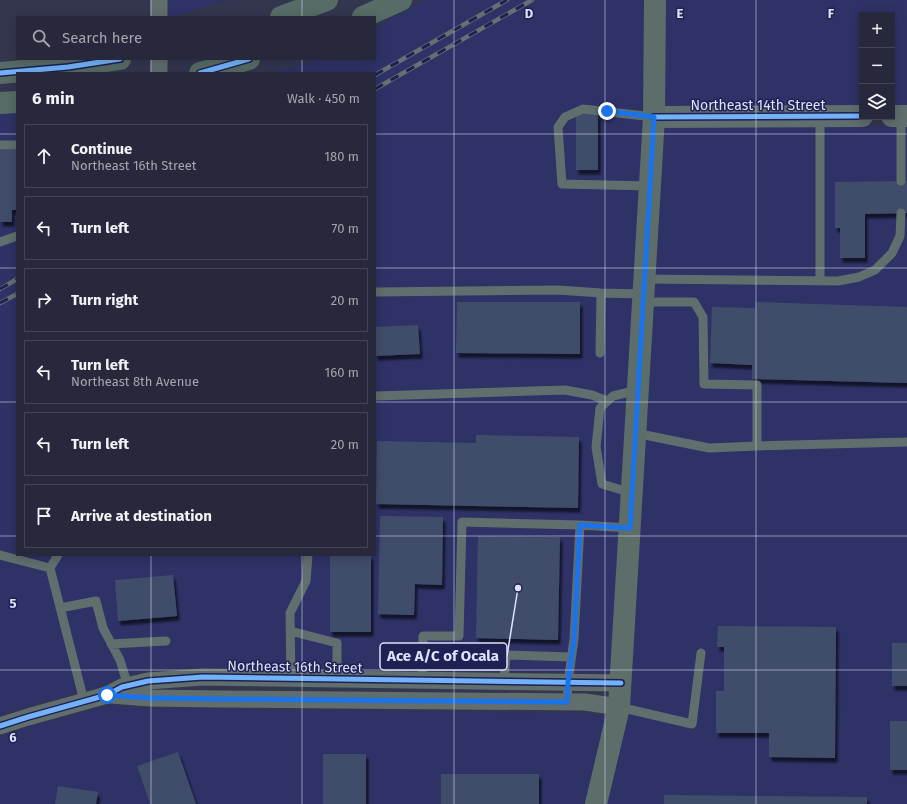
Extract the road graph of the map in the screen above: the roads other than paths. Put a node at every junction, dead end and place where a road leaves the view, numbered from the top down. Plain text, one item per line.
1 (159, 0) edge
2 (327, 0) edge
3 (655, 0) edge
4 (159, 16) edge
5 (284, 16) edge
6 (114, 60) edge
7 (159, 60) edge
8 (246, 60) edge
9 (159, 72) edge
10 (204, 72) edge
11 (0, 73) edge
12 (16, 102) edge
13 (0, 103) edge
14 (859, 116) edge
15 (900, 116) edge
16 (654, 117) junction
17 (820, 117) junction
18 (0, 145) edge
19 (16, 145) edge
20 (901, 181) dead end
21 (650, 186) junction
22 (901, 213) dead end
23 (16, 236) edge
24 (0, 242) edge
25 (820, 280) junction
26 (644, 291) junction
27 (376, 292) edge
28 (601, 293) junction
29 (600, 353) dead end
30 (638, 390) junction
31 (376, 396) edge
32 (607, 402) junction
33 (636, 433) junction
34 (907, 442) edge
35 (757, 446) junction
36 (632, 493) junction
37 (580, 525) junction
38 (630, 528) junction
39 (0, 555) edge
40 (57, 556) edge
41 (308, 556) edge
42 (50, 568) junction
43 (60, 608) junction
44 (290, 631) junction
45 (166, 641) dead end
46 (111, 644) junction
47 (701, 652) dead end
48 (571, 657) junction
49 (219, 677) junction
50 (294, 679) junction
51 (337, 680) junction
52 (430, 681) junction
53 (504, 682) junction
54 (568, 682) junction
55 (621, 683) junction
56 (128, 686) junction
57 (107, 695) junction
58 (218, 699) junction
59 (295, 700) junction
60 (84, 701) junction
61 (438, 701) junction
62 (504, 702) junction
63 (567, 702) junction
64 (619, 707) junction
65 (0, 726) edge
66 (596, 804) edge

1 - 4 street
2 - 5 main road
3 - 16 main road
6 - 11 main road
7 - 9 street
8 - 10 main road
12 - 13 main road
14 - 17 street, Northeast 14th Street
15 - 20 lane
16 - 17 street, Northeast 14th Street
16 - 21 main road
16 - 21 lane
17 - 25 lane
18 - 19 lane
21 - 26 main road
22 - 25 lane
23 - 24 lane
25 - 26 lane
26 - 28 lane
26 - 30 main road
26 - 35 lane
27 - 28 lane
28 - 29 lane
30 - 32 lane
30 - 33 main road
31 - 32 lane
32 - 36 lane
33 - 35 lane
33 - 36 main road
34 - 35 lane
36 - 38 main road
37 - 38 lane
37 - 48 lane
37 - 52 lane
38 - 55 main road
39 - 42 lane
40 - 42 lane
41 - 44 lane
42 - 43 lane
43 - 46 lane
43 - 60 lane
44 - 50 lane
44 - 51 lane
45 - 46 lane
46 - 56 lane
47 - 64 lane
48 - 53 lane
48 - 54 lane
49 - 50 street, Northeast 16th Street
49 - 56 street, Northeast 16th Street
49 - 58 street
50 - 51 street, Northeast 16th Street
50 - 59 street
51 - 52 street, Northeast 16th Street
52 - 53 street, Northeast 16th Street
52 - 61 street
53 - 54 street, Northeast 16th Street
53 - 62 street
54 - 55 street, Northeast 16th Street
54 - 63 lane
55 - 64 main road
56 - 57 street, Northeast 16th Street
57 - 58 street, Northeast 16th Street
57 - 60 street, Northeast 16th Street
58 - 59 street, Northeast 16th Street
59 - 61 street, Northeast 16th Street
60 - 65 street, Northeast 16th Street
61 - 62 street, Northeast 16th Street
62 - 63 street, Northeast 16th Street
63 - 64 street, Northeast 16th Street
64 - 66 main road

